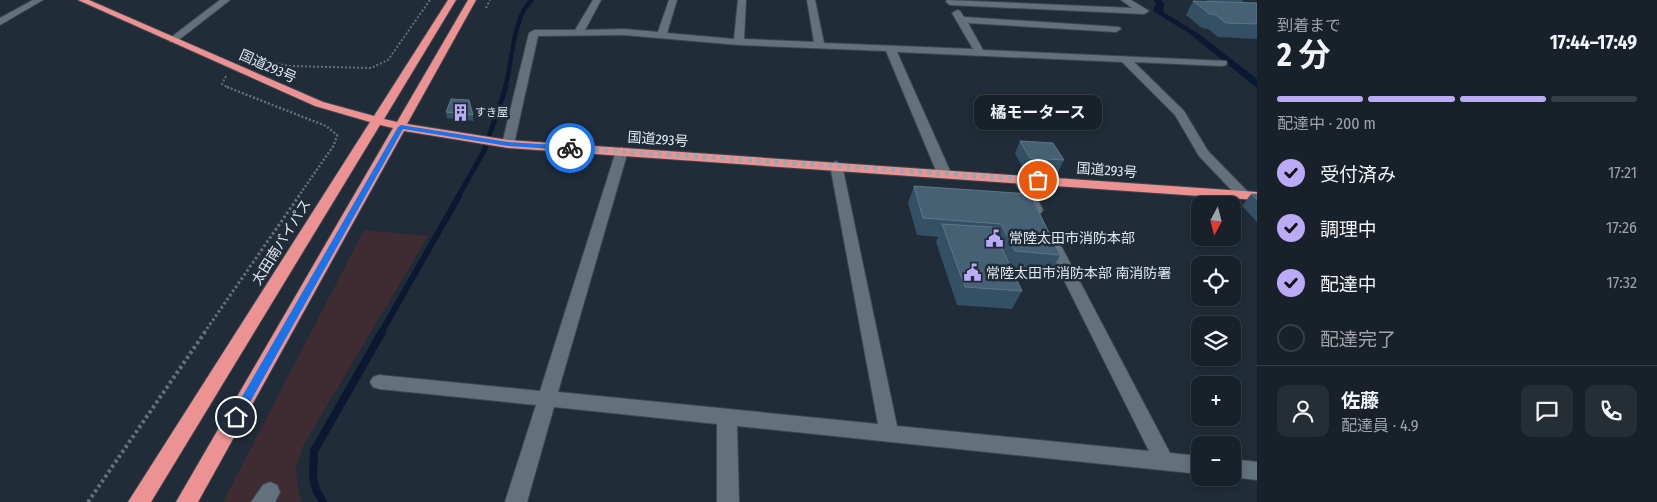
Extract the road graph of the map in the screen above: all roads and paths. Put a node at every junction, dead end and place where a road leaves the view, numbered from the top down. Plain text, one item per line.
1 (40, 0) edge
2 (82, 0) edge
3 (226, 0) edge
4 (430, 0) edge
5 (452, 0) edge
6 (472, 0) edge
7 (597, 0) edge
8 (673, 0) edge
9 (742, 0) edge
10 (811, 0) edge
11 (1126, 0) edge
12 (950, 1) edge
13 (961, 20) junction
14 (0, 22) edge
15 (1116, 29) dead end
16 (578, 33) junction
17 (662, 35) junction
18 (173, 40) junction
19 (739, 42) junction
20 (819, 45) junction
21 (890, 48) junction
22 (979, 51) junction
23 (1124, 58) junction
24 (218, 60) junction
25 (1222, 63) dead end
26 (237, 69) junction
27 (377, 122) junction
28 (401, 127) junction
29 (508, 144) junction
30 (622, 151) junction
31 (836, 165) junction
32 (944, 173) junction
33 (1020, 178) junction
34 (1251, 195) edge
35 (379, 382) dead end
36 (548, 398) junction
37 (727, 416) junction
38 (889, 433) junction
39 (1164, 461) junction
40 (1191, 464) edge
41 (1241, 469) edge
42 (1257, 471) edge
43 (88, 502) edge
44 (139, 502) edge
45 (187, 502) edge
46 (516, 502) edge
47 (728, 502) edge

1 - 14 street
2 - 18 highway, 国道293号
3 - 18 street
4 - 24 path
5 - 27 highway, 太田南バイパス
6 - 28 highway
7 - 16 street
8 - 17 street
9 - 19 street
10 - 20 street
11 - 12 street
12 - 13 street
13 - 15 street
13 - 22 street
16 - 17 street
16 - 29 street
17 - 19 street
18 - 24 highway, 国道293号
19 - 20 street
20 - 21 street
21 - 22 street
21 - 32 street
22 - 23 street
23 - 25 street
23 - 34 street
24 - 26 highway, 国道293号
26 - 27 highway, 国道293号
26 - 43 path
27 - 28 highway, 国道293号
27 - 44 highway, 太田南バイパス
28 - 29 highway, 国道293号
28 - 45 highway
29 - 30 highway, 国道293号
30 - 31 highway, 国道293号
30 - 36 street
31 - 32 highway, 国道293号
31 - 38 street
32 - 33 highway, 国道293号
33 - 34 highway, 国道293号
33 - 39 street
35 - 36 street
36 - 37 street
36 - 46 street
37 - 38 street
37 - 47 street
38 - 39 street
39 - 40 street
41 - 42 street

